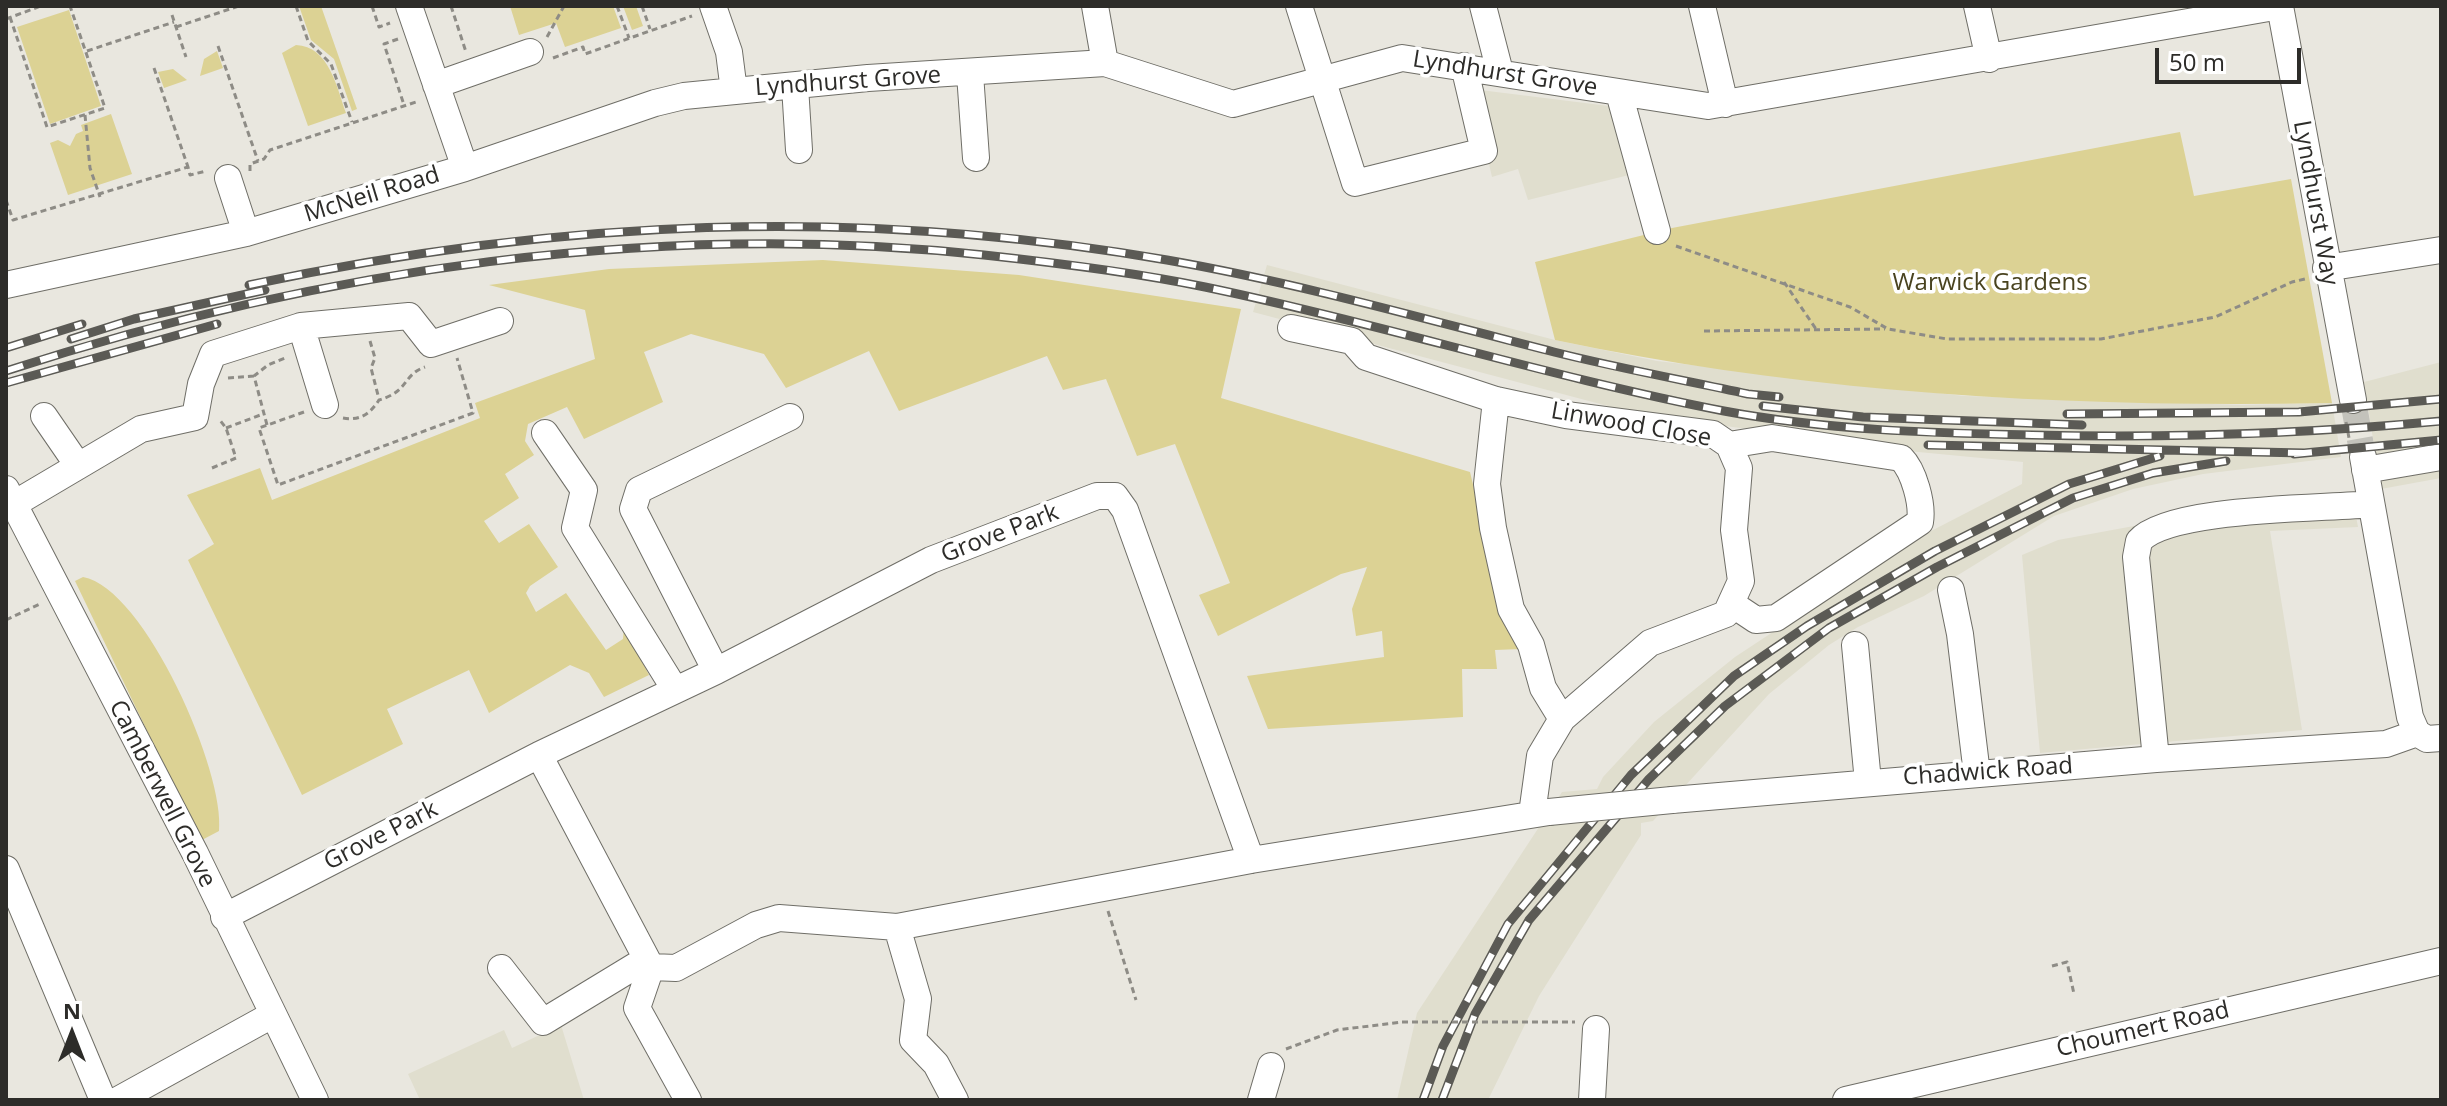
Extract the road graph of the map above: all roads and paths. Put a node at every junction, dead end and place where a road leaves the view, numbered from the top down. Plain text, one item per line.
1 (41, 6) edge
2 (70, 6) edge
3 (239, 6) edge
4 (296, 6) edge
5 (372, 6) edge
6 (451, 6) edge
7 (617, 6) edge
8 (642, 6) edge
9 (1095, 6) edge
10 (1299, 6) edge
11 (1483, 6) edge
12 (1702, 6) edge
13 (1977, 6) edge
14 (2280, 6) edge
15 (714, 7) edge
16 (172, 15) dead end
17 (7, 19) edge
18 (402, 19) edge
19 (174, 22) junction
20 (176, 27) junction
21 (650, 31) junction
22 (460, 34) dead end
23 (629, 38) junction
24 (218, 46) dead end
25 (86, 51) junction
26 (186, 57) dead end
27 (536, 57) joint
28 (1989, 59) junction
29 (1105, 63) junction
30 (1464, 66) junction
31 (154, 68) dead end
32 (1500, 72) junction
33 (970, 74) junction
34 (1320, 79) junction
35 (795, 86) junction
36 (438, 91) junction
37 (734, 91) junction
38 (1619, 93) junction
39 (1725, 104) junction
40 (404, 105) junction
41 (85, 115) junction
42 (352, 122) junction
43 (799, 150) dead end
44 (976, 158) dead end
45 (258, 161) junction
46 (188, 167) junction
47 (465, 168) junction
48 (228, 178) junction
49 (100, 197) junction
50 (6, 200) edge
51 (9, 216) edge
52 (1657, 231) joint
53 (246, 233) junction
54 (2441, 250) edge
55 (2319, 273) junction
56 (1784, 282) junction
57 (6, 285) edge
58 (500, 321) dead end
59 (365, 322) junction
60 (1291, 328) dead end
61 (1816, 329) junction
62 (1888, 329) junction
63 (1704, 331) dead end
64 (305, 338) junction
65 (440, 349) junction
66 (379, 400) junction
67 (1496, 400) junction
68 (2353, 400) tunnel mouth
69 (325, 405) junction
70 (263, 414) junction
71 (44, 416) dead end
72 (195, 417) junction
73 (790, 417) dead end
74 (267, 425) junction
75 (226, 428) junction
76 (545, 433) dead end
77 (1729, 445) junction
78 (2441, 457) edge
79 (77, 464) junction
80 (212, 468) dead end
81 (10, 497) edge
82 (2371, 504) junction
83 (1951, 590) dead end
84 (60, 594) junction
85 (1732, 604) junction
86 (6, 620) edge
87 (1855, 645) dead end
88 (716, 671) junction
89 (674, 688) junction
90 (1562, 719) junction
91 (2429, 736) edge
92 (539, 755) junction
93 (2156, 759) junction
94 (1977, 774) junction
95 (1868, 782) junction
96 (1541, 813) junction
97 (1251, 860) junction
98 (6, 869) edge
99 (1099, 889) junction
100 (224, 917) junction
101 (897, 927) junction
102 (2441, 961) edge
103 (648, 964) junction
104 (2052, 966) dead end
105 (501, 968) dead end
106 (2074, 994) dead end
107 (1136, 1000) dead end
108 (272, 1015) junction
109 (1586, 1026) joint
110 (1271, 1066) joint
111 (103, 1100) edge
112 (118, 1100) edge
113 (315, 1100) edge
114 (688, 1100) edge
115 (955, 1100) edge
116 (1261, 1100) edge
117 (1592, 1100) edge
118 (1846, 1100) edge

1 - 17 path
2 - 25 path
3 - 20 path
4 - 42 path
5 - 18 path
6 - 22 path
7 - 23 path
8 - 21 path
9 - 29 street
10 - 34 street
11 - 32 street
12 - 39 street
13 - 28 street
14 - 28 street, Lyndhurst Grove
14 - 55 street, Lyndhurst Way
15 - 21 path
15 - 37 street
16 - 19 path
17 - 41 path
18 - 36 street
18 - 40 path
19 - 20 path
19 - 25 path
20 - 26 path
21 - 23 path
23 - 27 path
24 - 45 path
25 - 41 path
27 - 36 street
28 - 39 street, Lyndhurst Grove
29 - 33 street, Lyndhurst Grove
29 - 34 street, Lyndhurst Grove
30 - 32 street, Lyndhurst Grove
30 - 34 street, Lyndhurst Grove
30 - 34 street
31 - 46 path
32 - 38 street, Lyndhurst Grove
33 - 35 street, Lyndhurst Grove
33 - 44 street
35 - 37 street, Lyndhurst Grove
35 - 43 street
36 - 40 path
36 - 47 street
37 - 47 street, McNeil Road
38 - 39 street, Lyndhurst Grove
38 - 52 street
40 - 42 path
41 - 49 path
42 - 45 path
45 - 48 path
46 - 48 path
46 - 49 path
47 - 53 street, McNeil Road
48 - 53 street
49 - 51 path
50 - 51 path
52 - 56 path
53 - 57 street, McNeil Road
54 - 55 street
55 - 62 path
55 - 68 street, Lyndhurst Way
56 - 61 path
56 - 62 path
58 - 65 street
59 - 64 street
59 - 65 street
59 - 66 path
60 - 67 street, Linwood Close
61 - 62 path
61 - 63 path
64 - 69 street
64 - 70 path
64 - 72 street
65 - 66 path
65 - 74 path
66 - 69 path
67 - 77 street, Linwood Close
67 - 90 street
69 - 74 path
70 - 74 path
70 - 75 path
71 - 79 street
72 - 75 path
72 - 79 street
73 - 88 street
75 - 80 path
76 - 89 street
77 - 85 street, Linwood Close
77 - 85 street
78 - 82 street
79 - 81 street
81 - 84 street, Camberwell Grove
82 - 91 street
82 - 93 street
83 - 94 street
84 - 86 path
84 - 100 street, Camberwell Grove
85 - 90 street
87 - 95 street
88 - 89 street, Grove Park
88 - 97 street, Grove Park
89 - 92 street, Grove Park
90 - 96 street
91 - 93 street, Chadwick Road
92 - 100 street, Grove Park
92 - 103 street
93 - 94 street, Chadwick Road
94 - 95 street, Chadwick Road
95 - 96 street, Chadwick Road, bridge
96 - 97 street
97 - 99 street
98 - 111 street
99 - 101 street
99 - 107 path
100 - 108 street, Camberwell Grove
101 - 103 street
101 - 115 street
102 - 118 street, Choumert Road
103 - 105 street
103 - 114 street
104 - 106 path
108 - 112 street
108 - 113 street, Camberwell Grove
109 - 110 path, bridge
109 - 117 street
110 - 116 street

